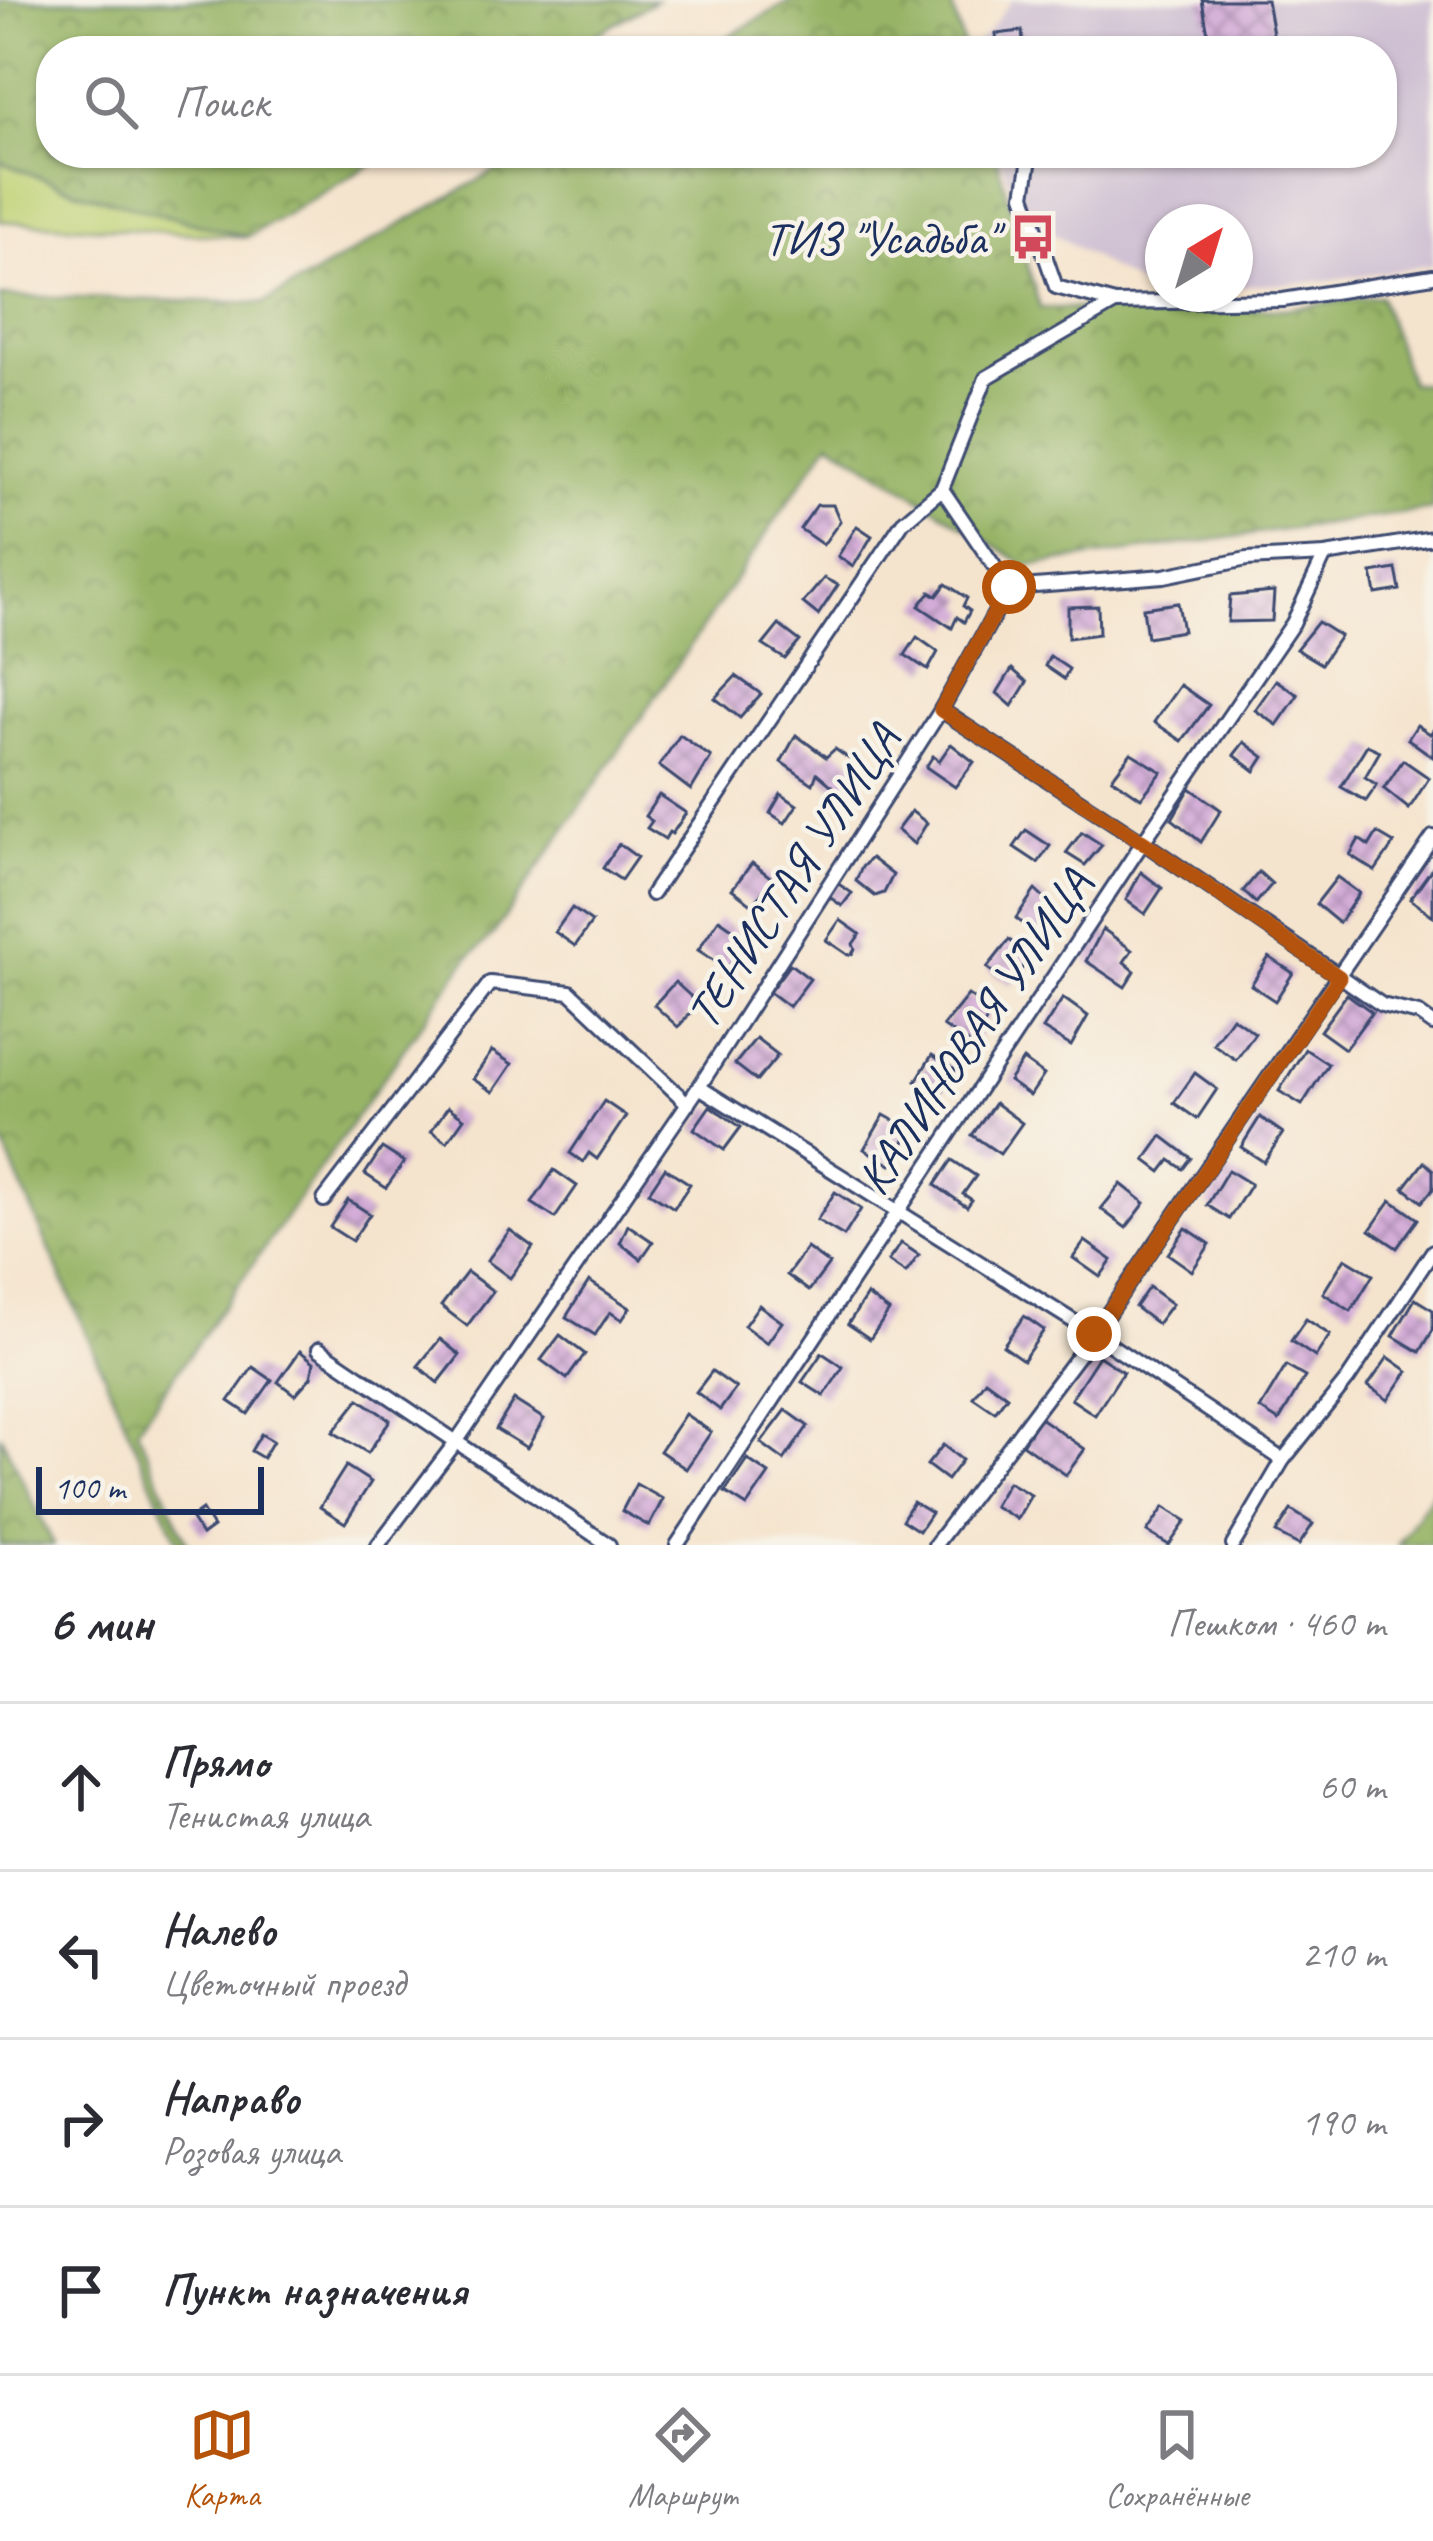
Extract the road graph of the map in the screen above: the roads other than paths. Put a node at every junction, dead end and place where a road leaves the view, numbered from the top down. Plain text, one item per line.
1 (1028, 168) edge
2 (1433, 276) edge
3 (1115, 303) junction
4 (942, 489) junction
5 (1433, 538) edge
6 (1325, 555) junction
7 (1009, 587) junction
8 (941, 710) junction
9 (1433, 837) edge
10 (1143, 842) junction
11 (652, 894) dead end
12 (1339, 977) junction
13 (1433, 1024) edge
14 (699, 1087) junction
15 (688, 1104) junction
16 (323, 1200) dead end
17 (897, 1211) junction
18 (1433, 1251) edge
19 (1094, 1334) junction
20 (319, 1348) dead end
21 (456, 1442) junction
22 (1283, 1460) junction
23 (378, 1545) edge
24 (609, 1545) edge
25 (677, 1545) edge
26 (935, 1545) edge
27 (1233, 1545) edge

1 - 3 street
2 - 3 street
3 - 4 street
4 - 7 street
4 - 11 street
5 - 6 street
6 - 7 street
6 - 10 street, КАЛИНОВАЯ УЛИЦА
7 - 8 street, ТЕНИСТАЯ УЛИЦА
8 - 10 street
8 - 14 street, ТЕНИСТАЯ УЛИЦА
9 - 12 street
10 - 12 street
10 - 17 street, КАЛИНОВАЯ УЛИЦА
12 - 13 street
12 - 19 street
14 - 15 street, ТЕНИСТАЯ УЛИЦА
14 - 17 street
15 - 16 street
15 - 21 street, ТЕНИСТАЯ УЛИЦА
17 - 19 street
17 - 25 street, КАЛИНОВАЯ УЛИЦА
18 - 22 street
19 - 22 street
19 - 26 street
20 - 21 street
21 - 23 street, ТЕНИСТАЯ УЛИЦА
21 - 24 street
22 - 27 street

